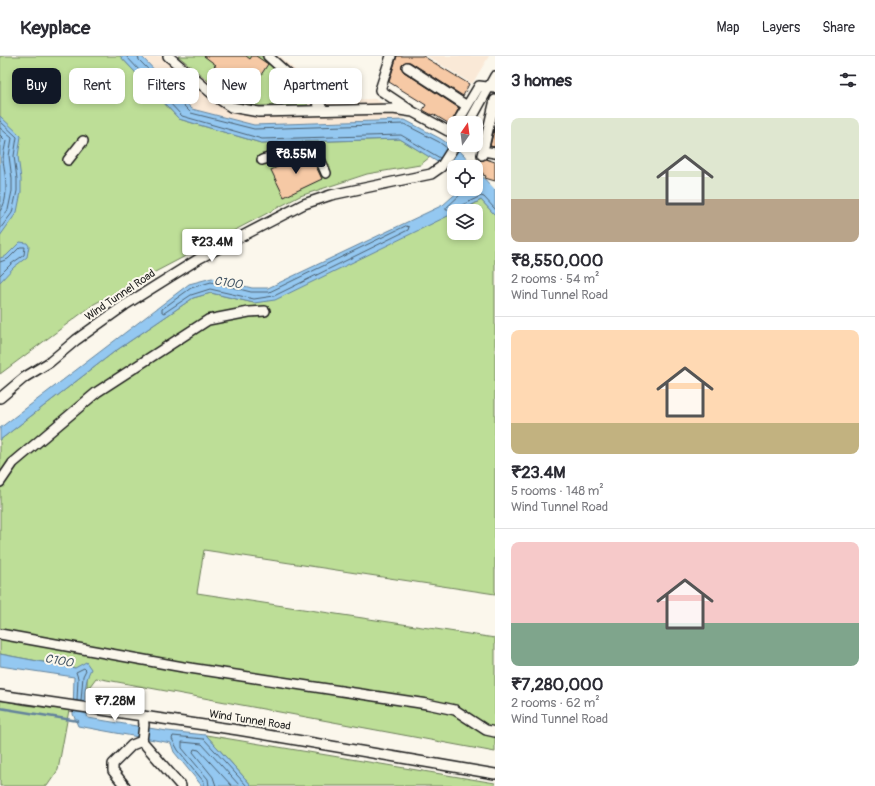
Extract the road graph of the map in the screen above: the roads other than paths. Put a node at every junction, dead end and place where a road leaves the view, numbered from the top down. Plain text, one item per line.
1 (168, 56) edge
2 (268, 56) edge
3 (391, 56) edge
4 (407, 67) dead end
5 (495, 76) edge
6 (492, 88) edge
7 (495, 100) edge
8 (467, 106) junction
9 (324, 110) junction
10 (413, 112) junction
11 (461, 116) edge
12 (474, 116) edge
13 (447, 130) edge
14 (82, 141) dead end
15 (451, 152) edge
16 (495, 153) edge
17 (68, 160) dead end
18 (262, 160) dead end
19 (326, 173) dead end
20 (264, 311) dead end
21 (0, 398) edge
22 (0, 482) edge
23 (0, 634) edge
24 (0, 695) edge
25 (144, 720) junction
26 (495, 732) edge
27 (142, 740) junction
28 (495, 774) edge
29 (125, 786) edge
30 (181, 786) edge

1 - 9 street
2 - 9 street
3 - 10 street
4 - 8 street
5 - 6 street
6 - 8 street
6 - 12 street
7 - 16 street
8 - 11 street
9 - 10 street
10 - 13 street
14 - 17 street
15 - 21 street, Wind Tunnel Road
18 - 19 street
20 - 22 street
23 - 26 street
24 - 25 street, Wind Tunnel Road
25 - 27 street
25 - 28 street, Wind Tunnel Road
27 - 29 street
27 - 30 street

